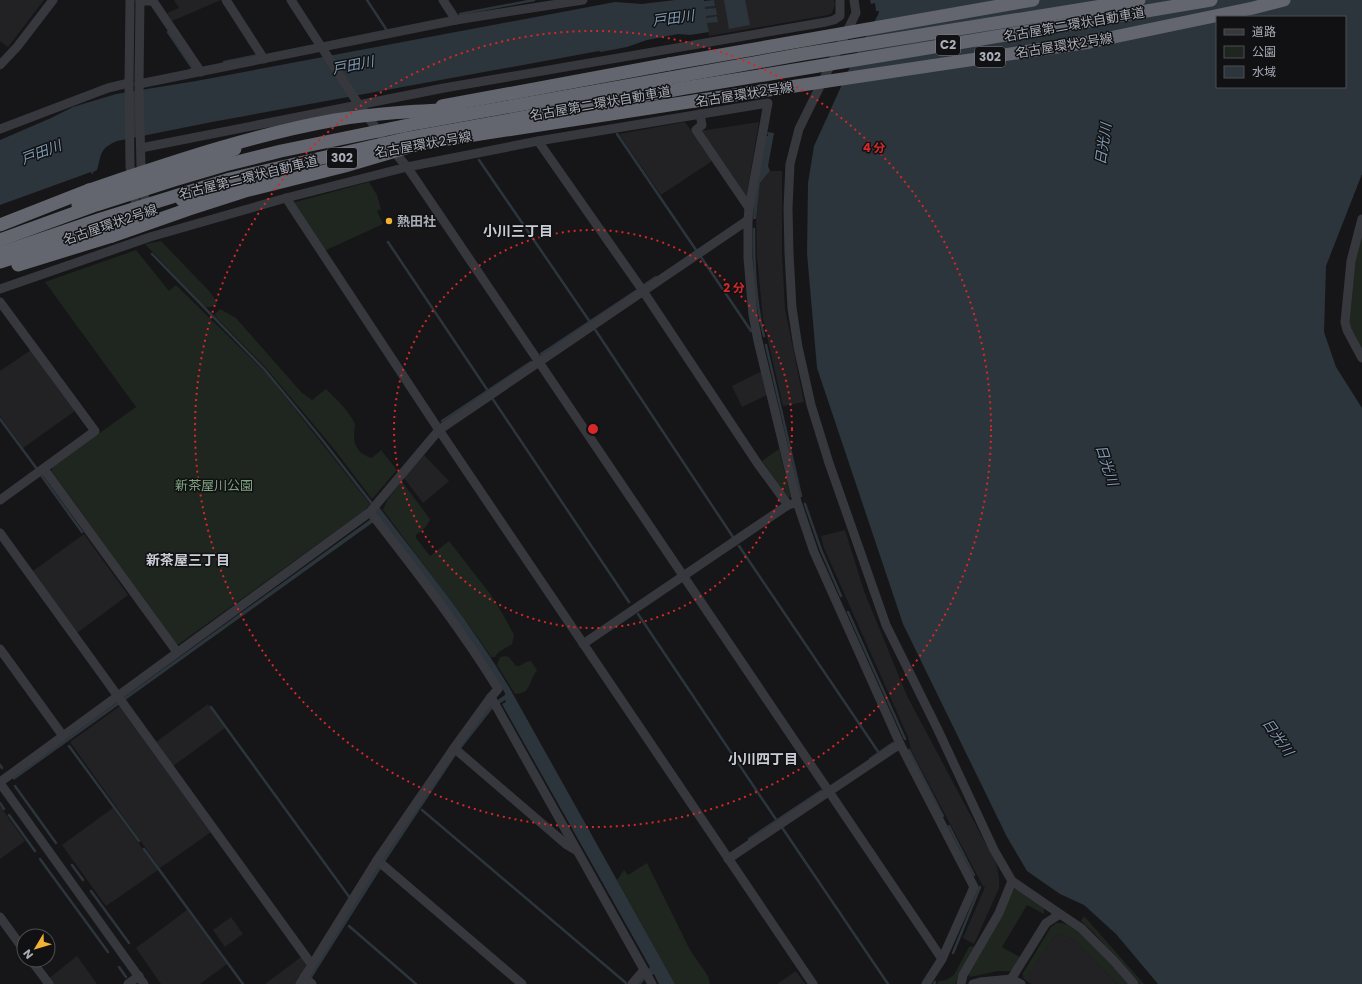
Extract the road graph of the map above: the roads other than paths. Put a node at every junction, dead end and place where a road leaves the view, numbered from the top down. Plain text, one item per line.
1 (53, 0) edge
2 (130, 0) edge
3 (140, 0) edge
4 (226, 0) edge
5 (291, 0) edge
6 (443, 0) edge
7 (583, 0) edge
8 (840, 0) edge
9 (854, 0) edge
10 (1034, 0) edge
11 (1139, 0) edge
12 (1211, 0) edge
13 (1284, 0) edge
14 (456, 20) junction
15 (323, 50) junction
16 (264, 59) junction
17 (0, 65) edge
18 (201, 72) junction
19 (129, 83) junction
20 (139, 84) junction
21 (358, 104) junction
22 (510, 107) junction
23 (562, 110) junction
24 (700, 114) junction
25 (370, 119) junction
26 (2, 125) edge
27 (538, 141) junction
28 (141, 147) junction
29 (391, 149) junction
30 (407, 167) junction
31 (137, 183) junction
32 (286, 198) junction
33 (749, 208) junction
34 (142, 213) junction
35 (1362, 219) edge
36 (748, 220) junction
37 (0, 225) edge
38 (0, 234) edge
39 (150, 237) junction
40 (0, 240) edge
41 (0, 253) edge
42 (0, 262) edge
43 (0, 270) edge
44 (0, 289) edge
45 (643, 291) junction
46 (0, 302) edge
47 (1362, 358) edge
48 (539, 361) junction
49 (439, 430) junction
50 (44, 468) junction
51 (0, 500) edge
52 (798, 502) junction
53 (788, 505) junction
54 (373, 516) junction
55 (0, 533) edge
56 (683, 576) junction
57 (583, 644) junction
58 (0, 649) edge
59 (177, 652) junction
60 (120, 699) junction
61 (493, 701) junction
62 (63, 736) junction
63 (900, 744) junction
64 (457, 750) junction
65 (0, 783) edge
66 (828, 792) junction
67 (578, 851) junction
68 (728, 859) junction
69 (380, 863) junction
70 (1012, 881) junction
71 (1060, 914) junction
72 (0, 917) edge
73 (16, 939) edge
74 (942, 959) junction
75 (312, 965) junction
76 (37, 968) edge
77 (644, 970) junction
78 (141, 980) edge
79 (1009, 981) edge
80 (307, 982) edge
81 (650, 982) edge
82 (48, 984) edge
83 (128, 984) edge
84 (522, 984) edge
85 (632, 984) edge
86 (813, 984) edge
87 (926, 984) edge
88 (961, 984) edge
89 (974, 984) edge
90 (1021, 984) edge
91 (1134, 984) edge

1 - 17 street
2 - 19 street
3 - 18 street
3 - 20 street
4 - 16 street
5 - 15 street
6 - 14 street
7 - 14 street
8 - 21 street
9 - 70 street
10 - 25 highway, bridge
11 - 22 highway, 名古屋第二環状自動車道 / C2, bridge
12 - 23 highway, 名古屋第二環状自動車道 / C2, bridge
13 - 29 highway, 名古屋環状2号線 / 302, bridge
14 - 15 street
15 - 16 street
15 - 21 street
16 - 18 street
18 - 20 street
19 - 26 street
19 - 31 street
20 - 28 street
21 - 25 street
21 - 28 street
22 - 37 highway, bridge
22 - 40 highway, 名古屋第二環状自動車道 / C2, bridge
23 - 41 highway, 名古屋第二環状自動車道 / C2, bridge
23 - 43 highway, bridge
24 - 27 street
24 - 33 street
24 - 33 street
25 - 29 street
25 - 31 highway
27 - 30 street
27 - 45 street
28 - 31 street
29 - 30 street
29 - 34 highway, 名古屋環状2号線 / 302
30 - 32 street
30 - 48 street
31 - 34 street
31 - 38 highway
32 - 39 street
32 - 49 street
33 - 36 street
34 - 39 street
34 - 42 highway, 名古屋環状2号線 / 302
35 - 47 street
36 - 45 street
36 - 52 street
39 - 44 street
45 - 48 street
45 - 53 street
46 - 50 street
48 - 49 street
48 - 56 street
49 - 54 street
49 - 57 street
50 - 51 street
50 - 59 street
52 - 53 street
52 - 63 street
53 - 56 street
54 - 59 street
54 - 61 street
55 - 60 street
56 - 57 street
56 - 66 street
57 - 68 street
58 - 62 street
59 - 60 street
60 - 62 street
60 - 75 street
61 - 64 street
61 - 67 street
62 - 65 street
63 - 66 street
63 - 74 street
64 - 67 street
64 - 69 street
65 - 78 street
66 - 68 street
66 - 74 street
67 - 77 street
68 - 86 street
69 - 75 street
69 - 84 street
70 - 71 street
70 - 88 street
71 - 79 street
71 - 91 street
72 - 73 street
74 - 87 street
75 - 80 street
76 - 82 street
77 - 81 street
77 - 85 street
78 - 83 street
79 - 89 street
79 - 90 street

